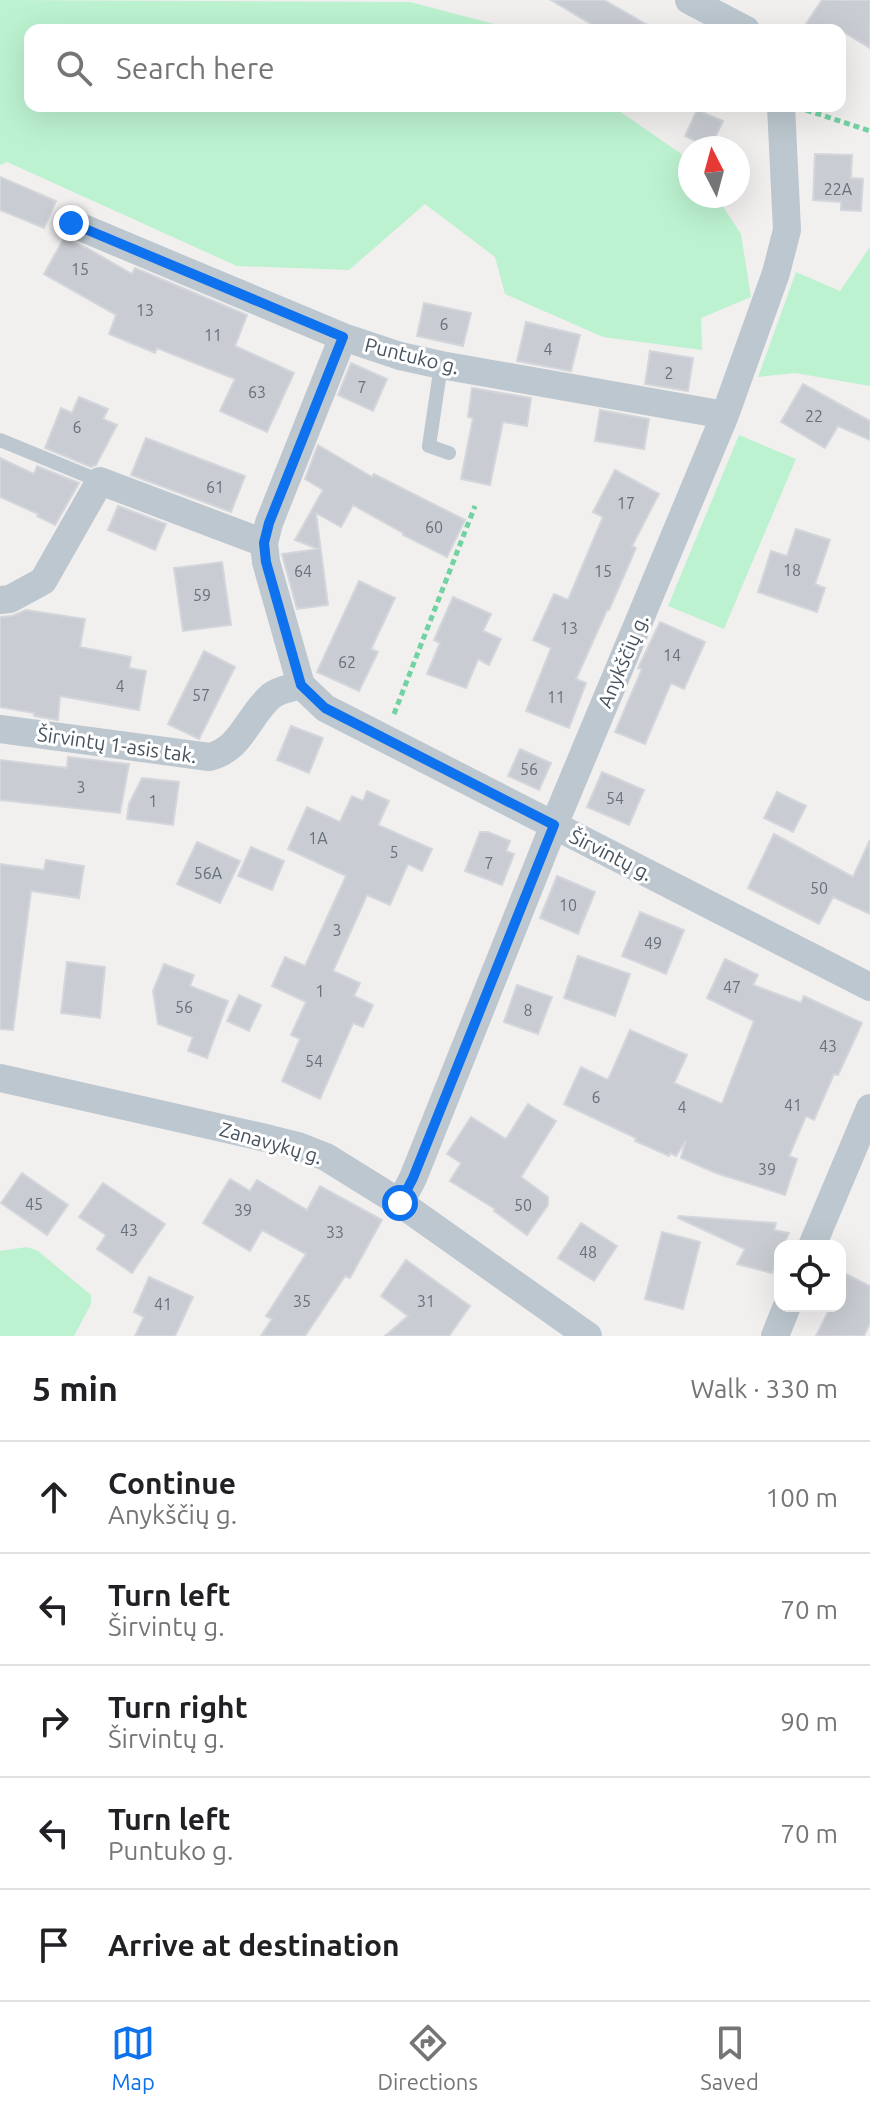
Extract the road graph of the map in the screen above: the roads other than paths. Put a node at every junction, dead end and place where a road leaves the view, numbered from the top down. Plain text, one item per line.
1 (689, 0) edge
2 (735, 24) edge
3 (782, 112) edge
4 (71, 223) dead end
5 (343, 337) junction
6 (441, 365) junction
7 (725, 415) junction
8 (0, 440) edge
9 (449, 453) dead end
10 (100, 481) junction
11 (264, 543) junction
12 (0, 600) edge
13 (301, 685) junction
14 (0, 729) edge
15 (554, 825) junction
16 (870, 987) edge
17 (0, 1078) edge
18 (870, 1108) edge
19 (400, 1203) junction
20 (815, 1240) edge
21 (785, 1312) edge
22 (588, 1336) edge
23 (775, 1336) edge

1 - 2 street
3 - 7 street, Anykščių g.
4 - 5 street, Puntuko g.
5 - 6 street, Puntuko g.
5 - 11 street
6 - 7 street, Puntuko g.
6 - 9 lane
7 - 15 street, Anykščių g.
8 - 10 lane
10 - 11 street
10 - 12 street
11 - 13 street
13 - 14 street, Širvintų 1-asis tak.
13 - 15 street, Širvintų g.
15 - 16 street, Širvintų g.
15 - 19 street, Anykščių g.
17 - 19 street, Zanavykų g.
18 - 20 street
19 - 22 street, Zanavykų g.
21 - 23 street

